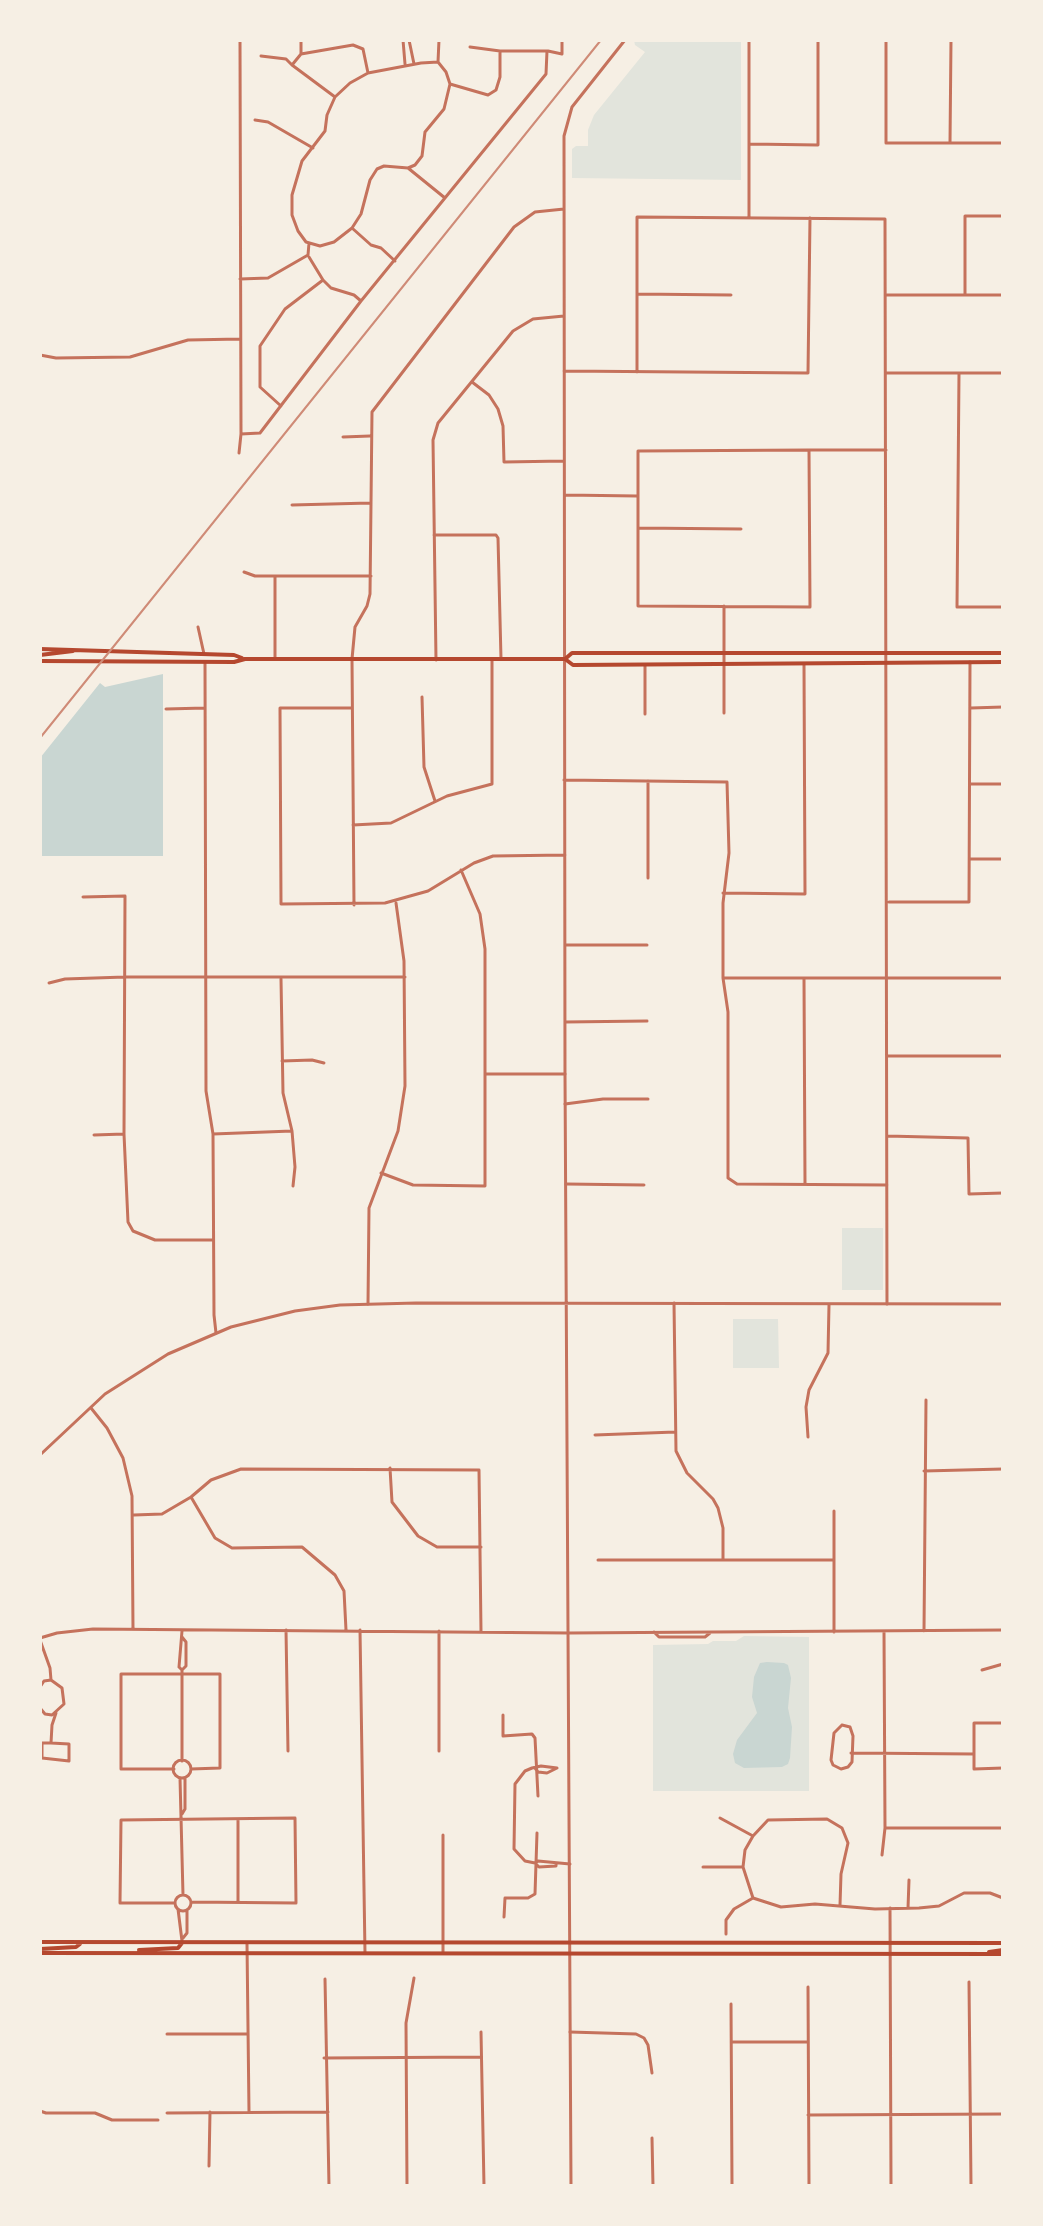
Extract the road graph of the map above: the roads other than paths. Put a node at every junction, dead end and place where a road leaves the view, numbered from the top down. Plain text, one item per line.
1 (240, 40) edge
2 (301, 40) edge
3 (403, 40) edge
4 (409, 40) edge
5 (439, 40) edge
6 (562, 40) edge
7 (625, 40) edge
8 (749, 40) edge
9 (818, 40) edge
10 (886, 40) edge
11 (951, 40) edge
12 (470, 47) dead end
13 (500, 51) junction
14 (547, 51) junction
15 (301, 54) junction
16 (261, 56) dead end
17 (438, 62) junction
18 (414, 64) junction
19 (292, 65) junction
20 (405, 65) junction
21 (368, 73) junction
22 (450, 84) junction
23 (335, 97) junction
24 (255, 120) dead end
25 (950, 143) junction
26 (1003, 143) edge
27 (749, 144) junction
28 (313, 148) junction
29 (408, 168) junction
30 (445, 198) junction
31 (564, 209) junction
32 (1003, 216) edge
33 (749, 218) junction
34 (810, 218) junction
35 (352, 228) junction
36 (309, 243) junction
37 (308, 255) junction
38 (395, 261) junction
39 (240, 279) junction
40 (323, 280) junction
41 (637, 294) junction
42 (731, 295) dead end
43 (887, 295) junction
44 (965, 295) junction
45 (1003, 295) edge
46 (361, 301) junction
47 (564, 316) junction
48 (240, 339) junction
49 (40, 355) edge
50 (564, 371) junction
51 (637, 372) junction
52 (886, 373) junction
53 (959, 373) junction
54 (1003, 373) edge
55 (471, 381) junction
56 (281, 406) junction
57 (241, 434) junction
58 (370, 436) junction
59 (343, 437) dead end
60 (809, 450) junction
61 (887, 450) junction
62 (239, 453) dead end
63 (564, 461) junction
64 (565, 495) junction
65 (637, 496) junction
66 (370, 503) junction
67 (292, 505) dead end
68 (638, 528) junction
69 (741, 529) dead end
70 (434, 535) junction
71 (244, 572) dead end
72 (371, 576) junction
73 (275, 577) junction
74 (724, 606) junction
75 (1003, 607) edge
76 (198, 627) dead end
77 (40, 649) edge
78 (79, 650) junction
79 (723, 653) junction
80 (887, 653) junction
81 (204, 654) junction
82 (40, 658) edge
83 (1003, 658) edge
84 (245, 659) junction
85 (275, 659) junction
86 (352, 659) junction
87 (492, 659) junction
88 (501, 659) junction
89 (565, 659) junction
90 (436, 660) junction
91 (205, 662) junction
92 (970, 662) junction
93 (887, 663) junction
94 (645, 664) junction
95 (723, 664) junction
96 (804, 664) junction
97 (422, 697) dead end
98 (1003, 707) edge
99 (205, 708) junction
100 (352, 708) junction
101 (971, 708) junction
102 (166, 709) dead end
103 (724, 713) dead end
104 (645, 714) dead end
105 (564, 780) junction
106 (648, 781) junction
107 (970, 784) junction
108 (1003, 784) edge
109 (435, 801) junction
110 (353, 825) junction
111 (565, 855) junction
112 (970, 859) junction
113 (1003, 859) edge
114 (461, 870) junction
115 (648, 878) dead end
116 (723, 893) junction
117 (83, 897) dead end
118 (396, 901) junction
119 (888, 902) junction
120 (354, 905) junction
121 (565, 945) junction
122 (647, 945) dead end
123 (125, 977) junction
124 (405, 977) junction
125 (888, 977) junction
126 (205, 978) junction
127 (281, 978) junction
128 (723, 978) junction
129 (804, 978) junction
130 (1003, 978) edge
131 (49, 983) dead end
132 (647, 1021) dead end
133 (565, 1022) junction
134 (887, 1056) junction
135 (1003, 1056) edge
136 (282, 1061) junction
137 (324, 1063) dead end
138 (485, 1074) junction
139 (565, 1074) junction
140 (648, 1099) dead end
141 (565, 1104) junction
142 (292, 1131) junction
143 (124, 1134) junction
144 (213, 1134) junction
145 (94, 1135) dead end
146 (887, 1136) junction
147 (381, 1173) junction
148 (566, 1184) junction
149 (805, 1184) junction
150 (644, 1185) dead end
151 (887, 1185) junction
152 (293, 1186) dead end
153 (1003, 1193) edge
154 (214, 1240) junction
155 (566, 1303) junction
156 (674, 1303) junction
157 (368, 1304) junction
158 (887, 1304) junction
159 (1003, 1304) edge
160 (829, 1305) junction
161 (216, 1333) junction
162 (926, 1400) dead end
163 (90, 1407) junction
164 (675, 1432) junction
165 (595, 1435) dead end
166 (808, 1437) dead end
167 (40, 1455) edge
168 (390, 1468) junction
169 (1003, 1469) edge
170 (924, 1471) junction
171 (191, 1497) junction
172 (834, 1511) dead end
173 (134, 1515) junction
174 (481, 1547) junction
175 (598, 1560) dead end
176 (723, 1560) junction
177 (834, 1560) junction
178 (133, 1629) junction
179 (286, 1630) junction
180 (346, 1630) junction
181 (360, 1630) junction
182 (1003, 1630) edge
183 (182, 1631) junction
184 (439, 1631) junction
185 (884, 1631) junction
186 (924, 1631) junction
187 (481, 1632) junction
188 (834, 1632) junction
189 (569, 1633) junction
190 (182, 1637) junction
191 (40, 1639) edge
192 (179, 1655) junction
193 (186, 1655) junction
194 (1003, 1664) edge
195 (982, 1670) dead end
196 (182, 1672) junction
197 (51, 1680) junction
198 (40, 1687) edge
199 (40, 1708) edge
200 (56, 1713) junction
201 (45, 1714) junction
202 (503, 1715) dead end
203 (1003, 1723) edge
204 (52, 1725) junction
205 (51, 1743) junction
206 (288, 1751) dead end
207 (439, 1751) dead end
208 (885, 1752) junction
209 (851, 1753) junction
210 (974, 1754) junction
211 (182, 1761) junction
212 (535, 1768) junction
213 (570, 1768) junction
214 (1003, 1768) edge
215 (174, 1769) junction
216 (191, 1769) junction
217 (182, 1778) junction
218 (538, 1796) dead end
219 (182, 1817) junction
220 (720, 1818) dead end
221 (238, 1819) junction
222 (885, 1828) junction
223 (1003, 1828) edge
224 (537, 1833) dead end
225 (443, 1835) dead end
226 (753, 1836) junction
227 (882, 1855) dead end
228 (535, 1863) junction
229 (570, 1864) junction
230 (703, 1867) dead end
231 (743, 1867) junction
232 (909, 1880) dead end
233 (183, 1895) junction
234 (753, 1898) junction
235 (1003, 1898) edge
236 (191, 1902) junction
237 (238, 1902) junction
238 (175, 1903) junction
239 (840, 1905) junction
240 (890, 1908) junction
241 (908, 1908) junction
242 (178, 1909) junction
243 (188, 1909) junction
244 (504, 1917) dead end
245 (180, 1928) junction
246 (186, 1928) junction
247 (726, 1934) dead end
248 (182, 1940) junction
249 (40, 1942) edge
250 (82, 1943) junction
251 (247, 1943) junction
252 (364, 1943) junction
253 (443, 1943) junction
254 (1003, 1943) edge
255 (570, 1944) junction
256 (891, 1944) junction
257 (40, 1951) edge
258 (128, 1952) junction
259 (1003, 1952) edge
260 (247, 1953) junction
261 (365, 1953) junction
262 (443, 1953) junction
263 (570, 1954) junction
264 (891, 1954) junction
265 (414, 1978) dead end
266 (325, 1979) dead end
267 (969, 1982) dead end
268 (808, 1987) dead end
269 (731, 2004) dead end
270 (481, 2032) dead end
271 (570, 2032) junction
272 (167, 2034) dead end
273 (248, 2034) junction
274 (731, 2042) junction
275 (808, 2042) junction
276 (481, 2057) junction
277 (324, 2058) junction
278 (406, 2058) junction
279 (652, 2073) dead end
280 (40, 2111) edge
281 (210, 2112) junction
282 (249, 2112) junction
283 (329, 2112) junction
284 (167, 2113) dead end
285 (970, 2114) junction
286 (1003, 2114) edge
287 (808, 2115) junction
288 (890, 2115) junction
289 (158, 2120) dead end
290 (652, 2138) dead end
291 (209, 2166) dead end
292 (329, 2186) edge
293 (407, 2186) edge
294 (484, 2186) edge
295 (571, 2186) edge
296 (653, 2186) edge
297 (732, 2186) edge
298 (809, 2186) edge
299 (891, 2186) edge
300 (971, 2186) edge

1 - 39 street
2 - 15 street
3 - 20 street
4 - 18 street
5 - 17 street
6 - 14 street
7 - 31 street
8 - 27 street
9 - 27 street
10 - 25 street
11 - 25 street
12 - 13 street
13 - 14 street
13 - 22 street
14 - 30 street
15 - 19 street
15 - 21 street
16 - 19 street
17 - 18 street
17 - 22 street
18 - 20 street
19 - 23 street
20 - 21 street
21 - 23 street
22 - 29 street
23 - 28 street
24 - 28 street
25 - 26 street
27 - 33 street
28 - 36 street
29 - 30 street
29 - 35 street
30 - 38 street
31 - 47 street
31 - 58 street
32 - 44 street
33 - 34 street
33 - 41 street
34 - 43 street
34 - 51 street
35 - 36 street
35 - 38 street
36 - 37 street
37 - 39 street
37 - 40 street
38 - 46 street
39 - 48 street
40 - 46 street
40 - 56 street
41 - 42 street
41 - 51 street
43 - 44 street
43 - 52 street
44 - 45 street
46 - 56 street
47 - 50 street
47 - 55 street
48 - 49 street
48 - 57 street
50 - 51 street
50 - 63 street
52 - 53 street
52 - 61 street
53 - 54 street
53 - 75 street
55 - 63 street
55 - 70 street
56 - 57 street
57 - 62 street
58 - 59 street
58 - 66 street
60 - 61 street
60 - 65 street
60 - 74 street
61 - 80 street
63 - 64 street
64 - 65 street
64 - 89 street
65 - 68 street
66 - 67 street
66 - 72 street
68 - 69 street
68 - 74 street
70 - 88 street
70 - 90 street
71 - 73 street
72 - 73 street
72 - 86 street
73 - 85 street
74 - 79 street
76 - 81 street
77 - 78 main road
78 - 81 main road
78 - 82 main road
79 - 80 main road
79 - 89 main road
79 - 95 street
80 - 83 main road
80 - 93 street
81 - 84 main road
82 - 91 main road
83 - 92 main road
84 - 85 main road
84 - 91 main road
85 - 86 main road
86 - 90 main road
86 - 100 street
87 - 88 main road
87 - 90 main road
87 - 109 street
88 - 89 main road
89 - 94 main road
89 - 105 street
91 - 99 street
92 - 93 main road
92 - 101 street
93 - 96 main road
93 - 119 street
94 - 95 main road
94 - 104 street
95 - 96 main road
95 - 103 street
96 - 116 street
97 - 109 street
98 - 101 street
99 - 102 street
99 - 126 street
100 - 110 street
100 - 120 street
101 - 107 street
105 - 106 street
105 - 111 street
106 - 115 street
106 - 116 street
107 - 108 street
107 - 112 street
109 - 110 street
110 - 120 street
111 - 114 street
111 - 121 street
112 - 113 street
112 - 119 street
114 - 118 street
114 - 138 street
116 - 128 street
117 - 123 street
118 - 120 street
118 - 124 street
119 - 125 street
121 - 122 street
121 - 133 street
123 - 126 street
123 - 131 street
123 - 143 street
124 - 127 street
124 - 147 street
125 - 129 street
125 - 130 street
125 - 134 street
126 - 127 street
126 - 144 street
127 - 136 street
128 - 129 street
128 - 149 street
129 - 149 street
132 - 133 street
133 - 139 street
134 - 135 street
134 - 146 street
136 - 137 street
136 - 142 street
138 - 139 street
138 - 147 street
139 - 141 street
140 - 141 street
141 - 148 street
142 - 144 street
142 - 152 street
143 - 145 street
143 - 154 street
144 - 154 street
146 - 151 street
146 - 153 street
147 - 157 street
148 - 150 street
148 - 155 street
149 - 151 street
151 - 158 street
154 - 161 street
155 - 156 street
155 - 157 street
155 - 189 street
156 - 160 street
156 - 164 street
157 - 161 street
158 - 159 street
158 - 160 street
160 - 166 street
161 - 163 street
162 - 170 street
163 - 167 street
163 - 173 street
164 - 165 street
164 - 176 street
168 - 171 street
168 - 174 street
168 - 174 street
169 - 170 street
170 - 186 street
171 - 173 street
171 - 180 street
172 - 177 street
173 - 178 street
174 - 187 street
175 - 176 street
176 - 177 street
177 - 188 street
178 - 183 street
178 - 191 street
179 - 180 street
179 - 183 street
179 - 206 street
180 - 181 street
181 - 184 street
181 - 252 street
182 - 186 street
183 - 190 street
184 - 187 street
184 - 207 street
185 - 186 street
185 - 188 street
185 - 208 street
187 - 189 street
188 - 189 street
189 - 213 street
190 - 192 street
190 - 193 street
191 - 197 street
192 - 193 street
192 - 196 street
193 - 196 street
194 - 195 street
196 - 211 street
196 - 215 street
196 - 216 street
197 - 198 street
197 - 200 street
199 - 201 street
200 - 201 street
200 - 204 street
201 - 204 street
202 - 212 street
203 - 210 street
204 - 205 street
205 - 205 street
208 - 209 street
208 - 210 street
208 - 222 street
209 - 209 street
210 - 214 street
211 - 215 street
211 - 216 street
212 - 213 street
212 - 218 street
212 - 228 street
213 - 229 street
215 - 217 street
216 - 217 street
217 - 219 street
219 - 221 street
219 - 233 street
219 - 238 street
220 - 226 street
221 - 237 street
221 - 237 street
222 - 223 street
222 - 227 street
224 - 228 street
225 - 253 street
226 - 231 street
226 - 239 street
228 - 229 street
228 - 244 street
229 - 255 street
230 - 231 street
231 - 234 street
232 - 241 street
233 - 236 street
233 - 238 street
234 - 239 street
234 - 247 street
235 - 241 street
236 - 237 street
236 - 243 street
238 - 242 street
239 - 240 street
240 - 241 street
240 - 256 street
242 - 243 street
242 - 245 street
243 - 246 street
245 - 246 street
245 - 248 street
246 - 248 street
248 - 250 main road
248 - 251 main road
248 - 258 main road
249 - 250 main road
250 - 257 main road
251 - 252 main road
251 - 260 street
252 - 253 main road
252 - 261 street
253 - 255 main road
253 - 262 street
254 - 256 main road
255 - 256 main road
255 - 263 street
256 - 264 street
257 - 258 main road
258 - 260 main road
259 - 264 main road
260 - 261 main road
260 - 273 street
261 - 262 main road
262 - 263 main road
263 - 264 main road
263 - 271 street
264 - 288 street
265 - 278 street
266 - 277 street
267 - 285 street
268 - 275 street
269 - 274 street
270 - 276 street
271 - 279 street
271 - 295 street
272 - 273 street
273 - 282 street
274 - 275 street
274 - 297 street
275 - 287 street
276 - 278 street
276 - 294 street
277 - 278 street
277 - 283 street
278 - 293 street
280 - 289 street
281 - 282 street
281 - 284 street
281 - 291 street
282 - 283 street
283 - 292 street
285 - 286 street
285 - 288 street
285 - 300 street
287 - 288 street
287 - 298 street
288 - 299 street
290 - 296 street

